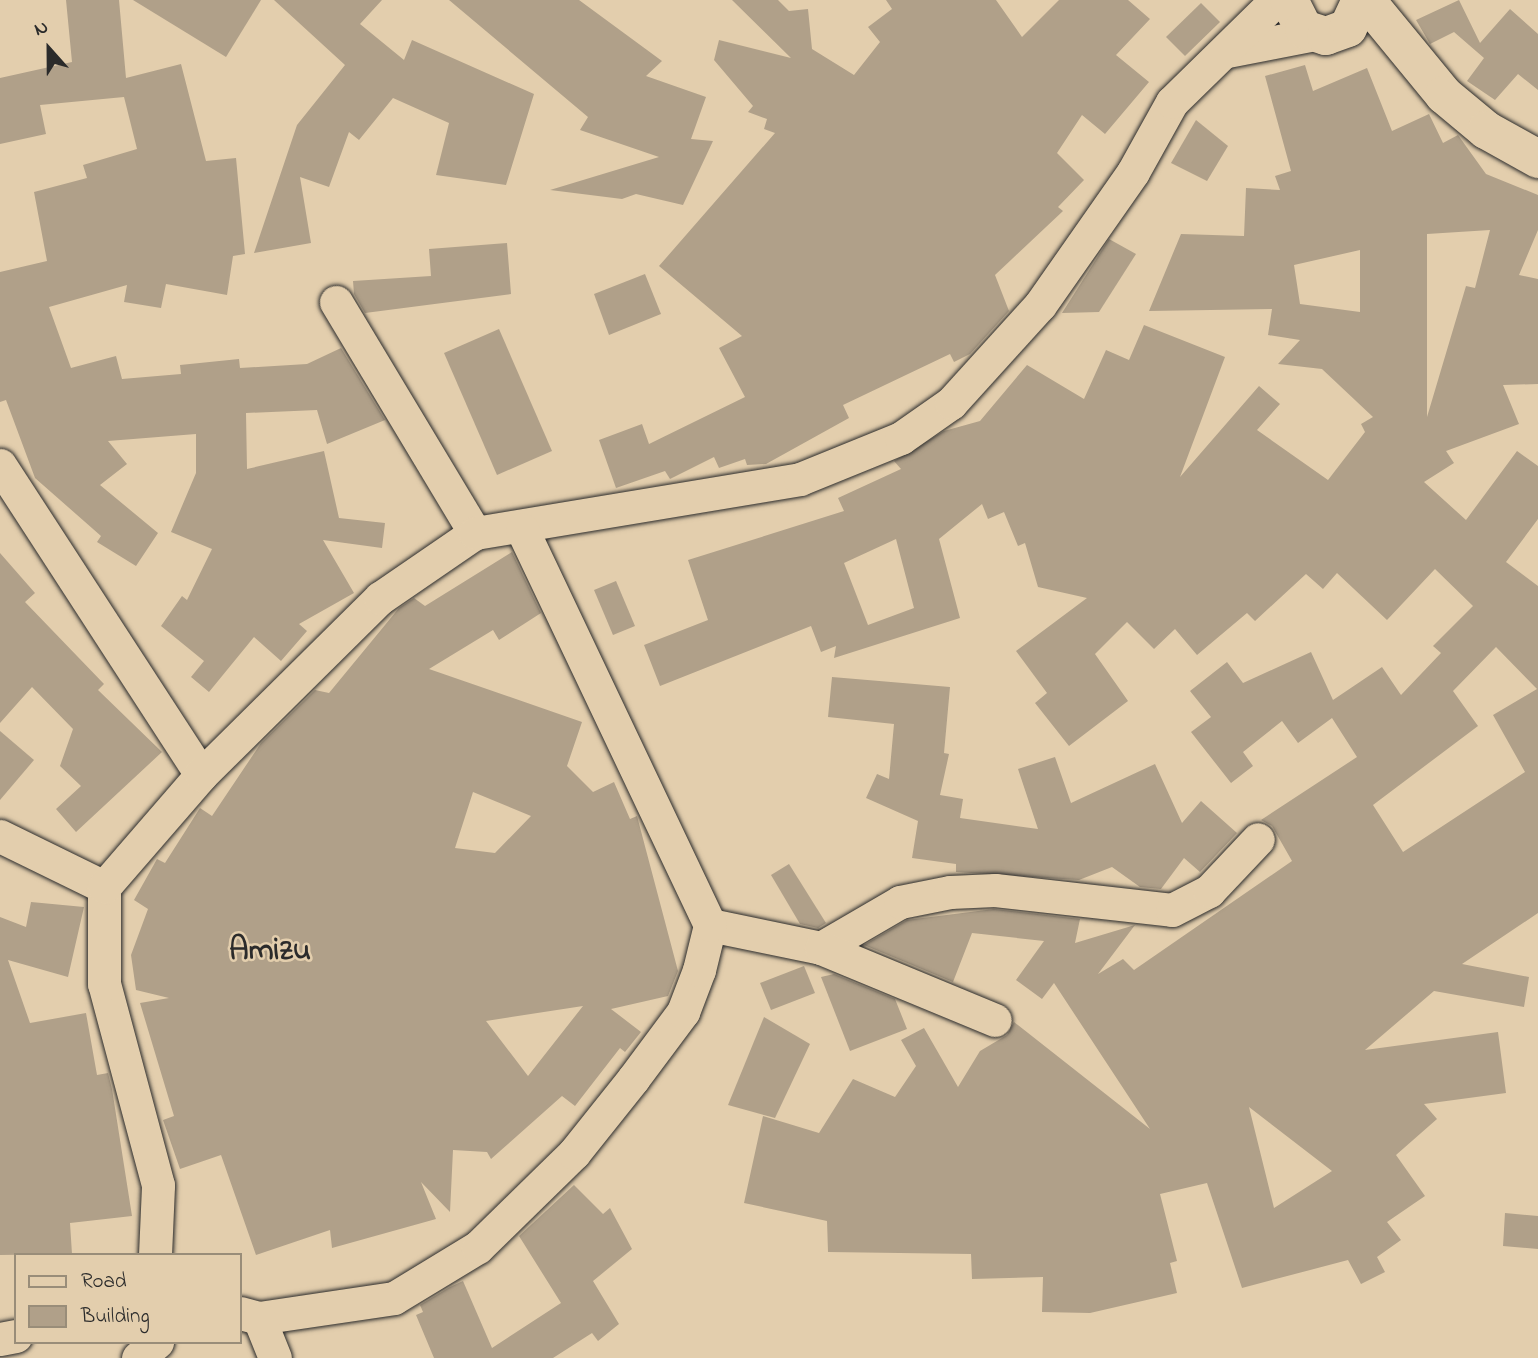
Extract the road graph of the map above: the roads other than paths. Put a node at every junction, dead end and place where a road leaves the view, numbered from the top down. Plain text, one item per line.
1 (1276, 0) edge
2 (1289, 0) edge
3 (1363, 0) edge
4 (1326, 34) junction
5 (1403, 50) junction
6 (1228, 51) junction
7 (1538, 159) edge
8 (336, 302) dead end
9 (0, 465) edge
10 (522, 529) junction
11 (475, 533) junction
12 (201, 775) junction
13 (0, 835) edge
14 (1258, 839) dead end
15 (104, 887) junction
16 (710, 925) junction
17 (821, 948) junction
18 (995, 1020) dead end
19 (155, 1253) edge
20 (250, 1316) edge
21 (156, 1344) edge
22 (138, 1358) edge
23 (275, 1358) edge

1 - 6 street
2 - 4 street
3 - 4 street
3 - 5 street
4 - 5 street
4 - 6 street
5 - 7 street
6 - 10 street
8 - 11 street
9 - 12 street
10 - 11 street
10 - 16 street
11 - 12 street
12 - 15 street
13 - 15 street
14 - 17 street
15 - 19 street
16 - 17 street
16 - 20 street
17 - 18 street
20 - 23 street
21 - 22 street

